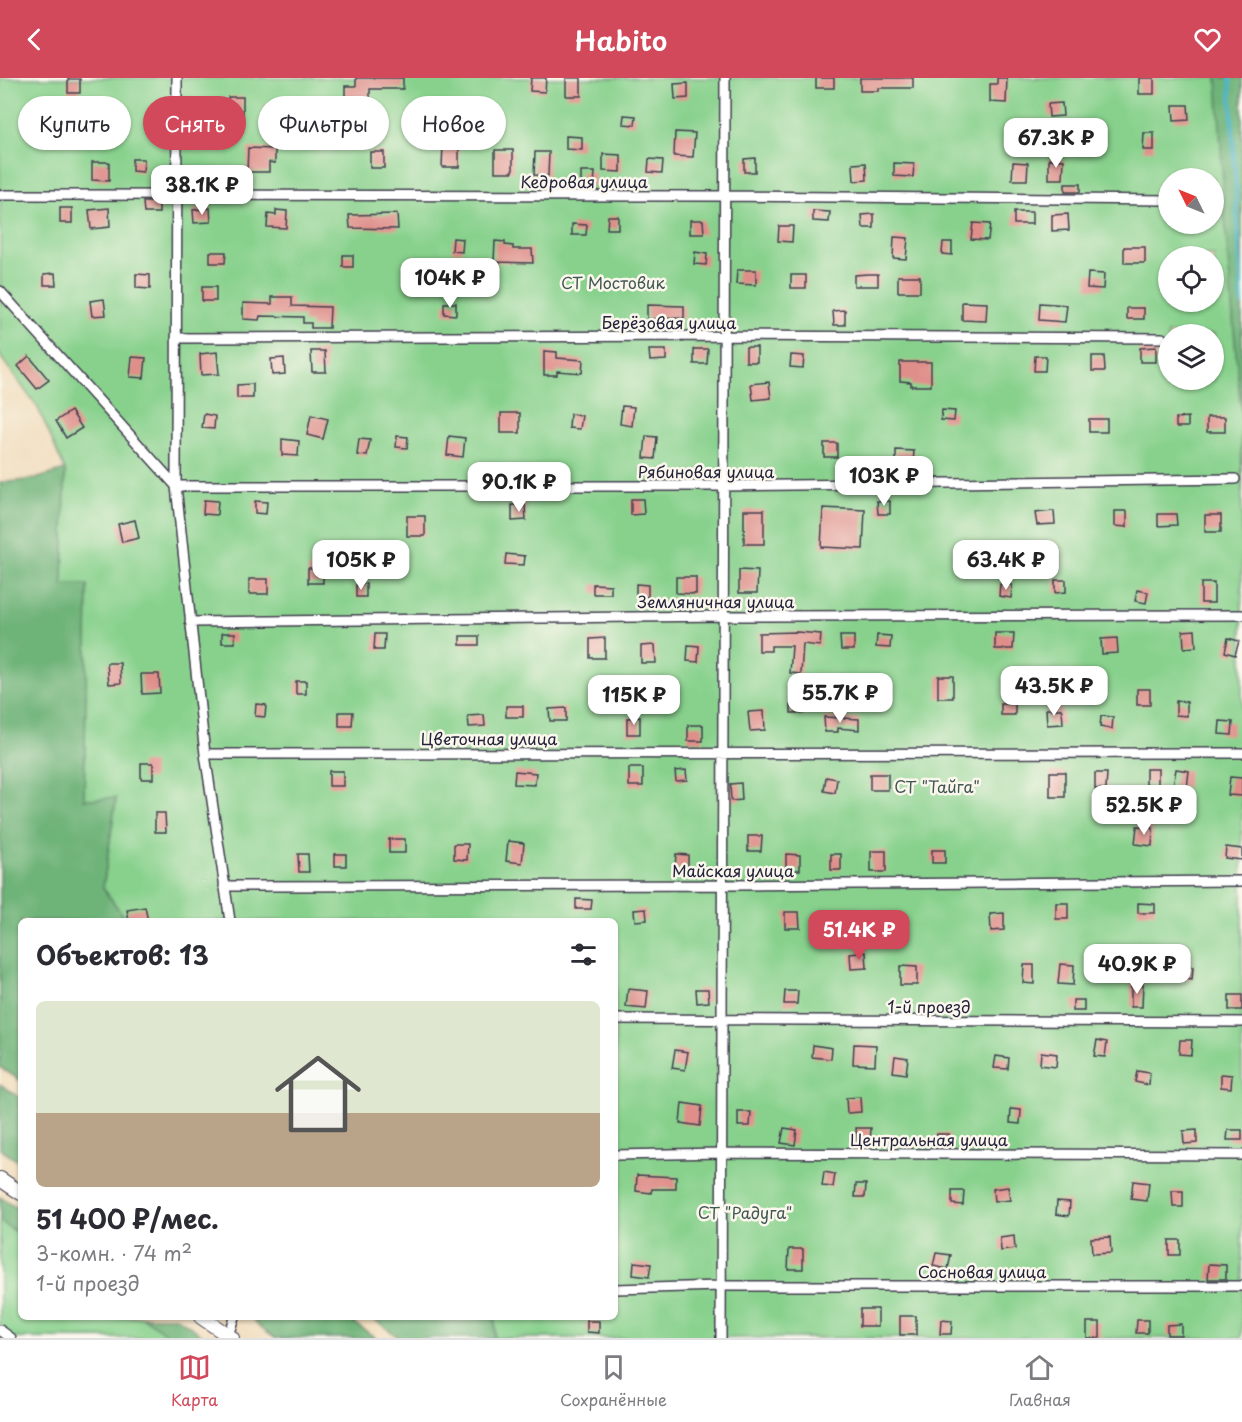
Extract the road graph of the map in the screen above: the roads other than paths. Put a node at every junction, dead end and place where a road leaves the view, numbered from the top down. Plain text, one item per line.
1 (177, 78) edge
2 (725, 78) edge
3 (0, 195) edge
4 (177, 195) junction
5 (725, 196) junction
6 (1158, 200) edge
7 (0, 291) edge
8 (724, 336) junction
9 (176, 338) junction
10 (1158, 338) edge
11 (1235, 479) dead end
12 (176, 486) junction
13 (724, 486) junction
14 (1242, 615) edge
15 (723, 616) junction
16 (190, 622) junction
17 (723, 752) junction
18 (1242, 753) edge
19 (205, 754) junction
20 (1242, 881) edge
21 (723, 885) junction
22 (224, 886) junction
23 (230, 918) edge
24 (618, 1019) edge
25 (722, 1020) junction
26 (1242, 1022) edge
27 (722, 1154) junction
28 (618, 1155) edge
29 (1242, 1155) edge
30 (0, 1179) edge
31 (18, 1191) edge
32 (721, 1286) junction
33 (1242, 1286) edge
34 (618, 1289) edge
35 (205, 1320) edge
36 (233, 1320) edge
37 (0, 1330) edge
38 (230, 1337) edge
39 (11, 1338) edge
40 (721, 1338) edge

1 - 4 street
2 - 5 street
3 - 4 street, Кедровая улица
4 - 5 street, Кедровая улица
4 - 9 street
5 - 6 street, Кедровая улица
5 - 8 street
7 - 12 street
8 - 9 street, Берёзовая улица
8 - 10 street, Берёзовая улица
8 - 13 street
9 - 12 street
11 - 13 street, Рябиновая улица
12 - 13 street, Рябиновая улица
12 - 16 street
13 - 15 street
14 - 15 street, Земляничная улица
15 - 16 street, Земляничная улица
15 - 17 street
16 - 19 street
17 - 18 street, Цветочная улица
17 - 19 street, Цветочная улица
17 - 21 street
19 - 22 street
20 - 21 street, Майская улица
21 - 22 street, Майская улица
21 - 25 street
22 - 23 street
24 - 25 street, 1-й проезд
25 - 26 street, 1-й проезд
25 - 27 street
27 - 28 street, Центральная улица
27 - 29 street, Центральная улица
27 - 32 street
30 - 31 main road
32 - 33 street, Сосновая улица
32 - 34 street, Сосновая улица
32 - 40 street
35 - 38 main road
36 - 38 street
37 - 39 street

